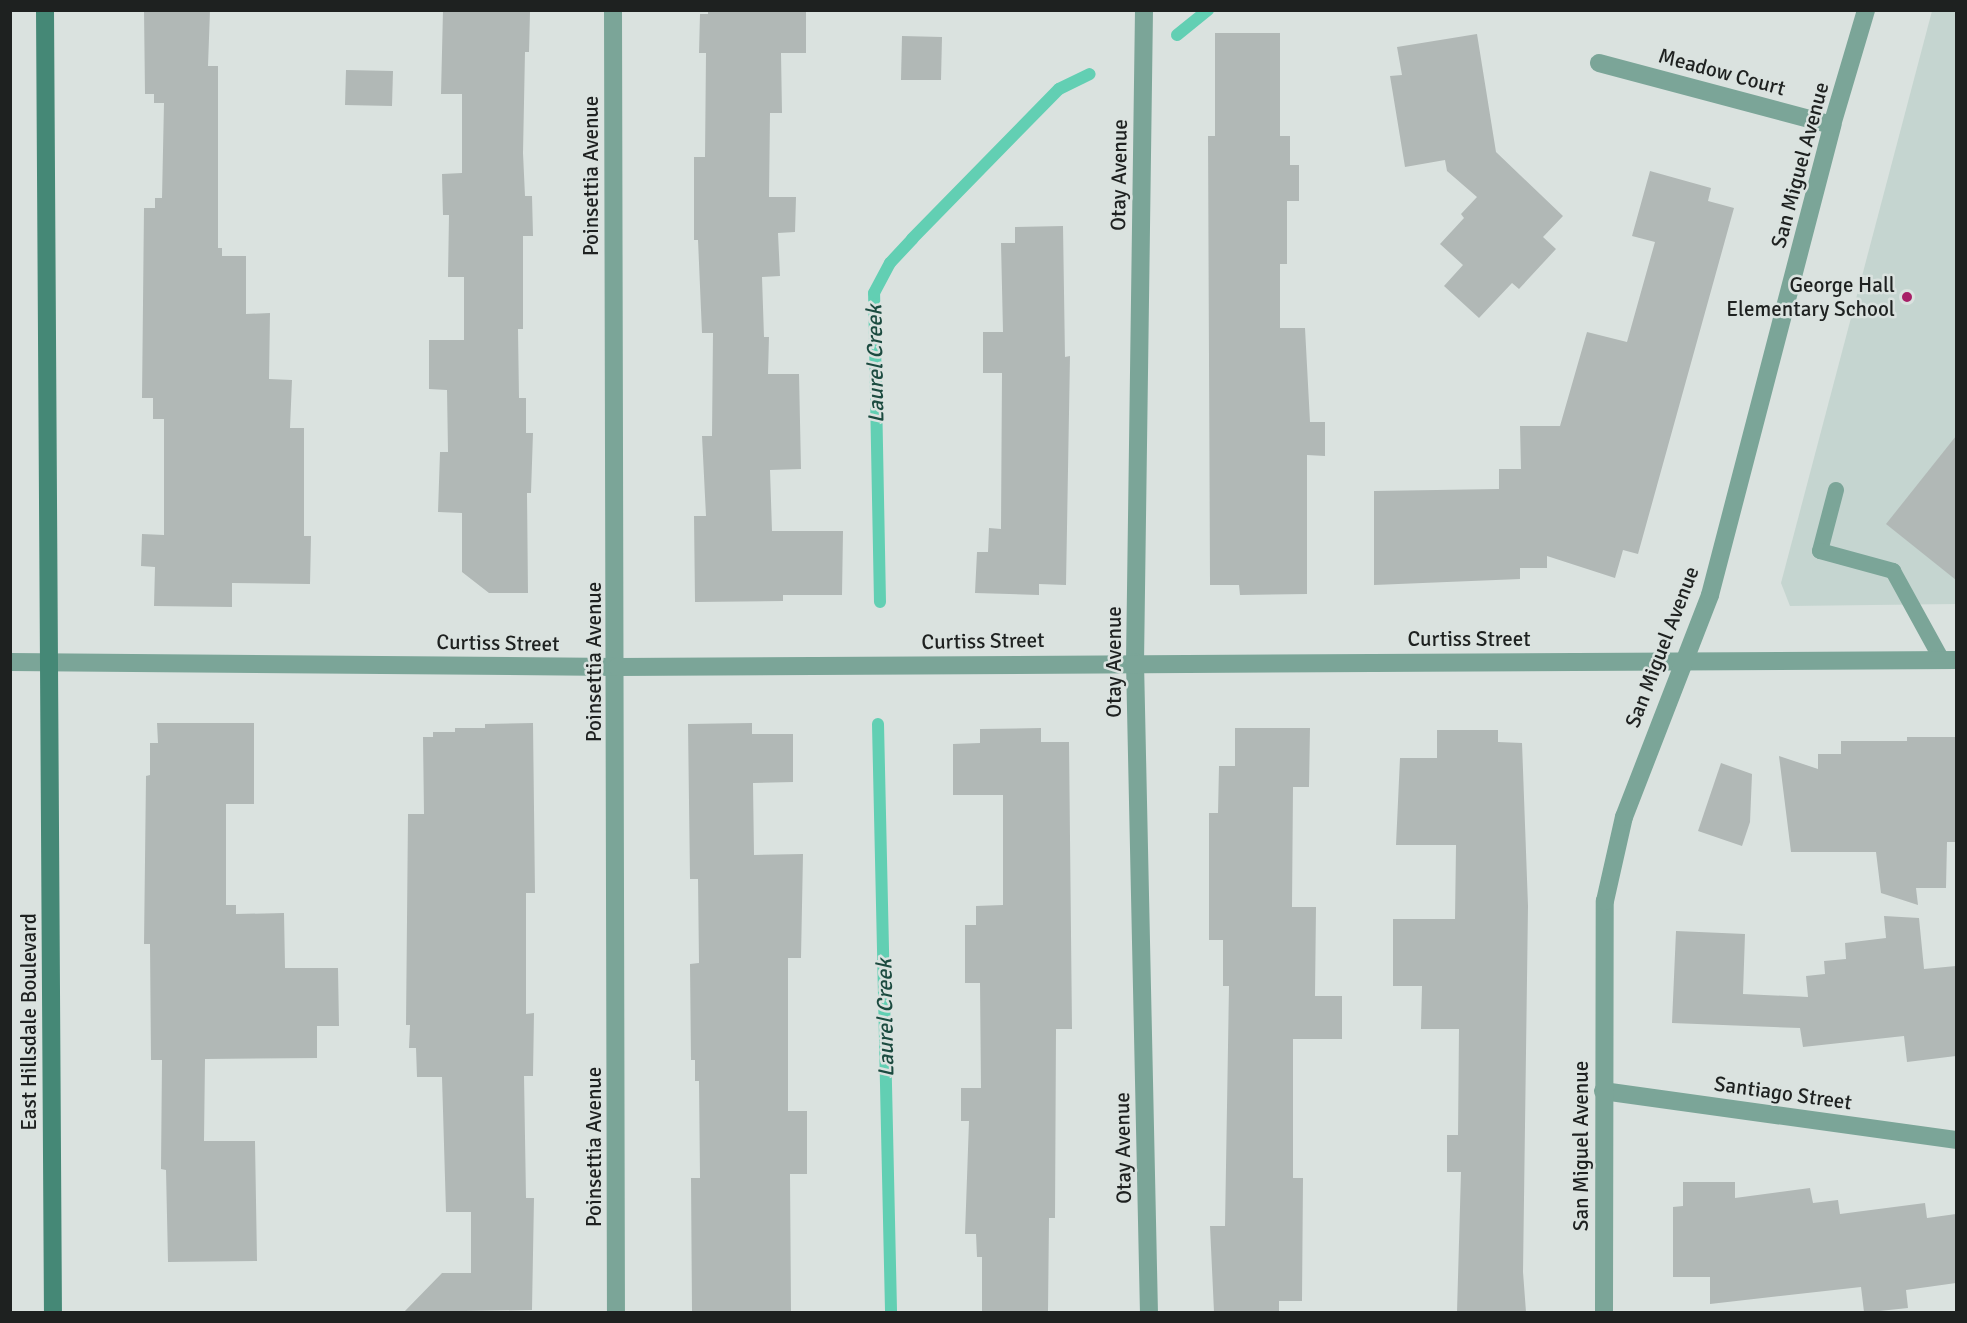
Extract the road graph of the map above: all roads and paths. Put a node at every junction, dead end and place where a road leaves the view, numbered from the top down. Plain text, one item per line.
1 (45, 10) edge
2 (613, 10) edge
3 (1144, 10) edge
4 (1866, 10) edge
5 (1599, 63) dead end
6 (1833, 125) junction
7 (1836, 490) dead end
8 (1949, 660) edge
9 (50, 661) junction
10 (10, 662) edge
11 (1135, 662) junction
12 (1682, 662) junction
13 (617, 667) junction
14 (1603, 1090) junction
15 (1956, 1140) edge
16 (53, 1312) edge
17 (616, 1312) edge
18 (1149, 1312) edge
19 (1604, 1312) edge

1 - 9 main road, East Hillsdale Boulevard
2 - 13 street, Poinsettia Avenue
3 - 11 street, Otay Avenue
4 - 6 street, San Miguel Avenue
5 - 6 street, Meadow Court
6 - 12 street, San Miguel Avenue
7 - 8 lane
8 - 12 street, Curtiss Street
9 - 10 street, Curtiss Street
9 - 13 street, Curtiss Street
9 - 16 main road, East Hillsdale Boulevard
11 - 12 street, Curtiss Street
11 - 13 street, Curtiss Street
11 - 18 street, Otay Avenue
12 - 14 street, San Miguel Avenue
13 - 17 street, Poinsettia Avenue
14 - 15 street, Santiago Street
14 - 19 street, San Miguel Avenue

